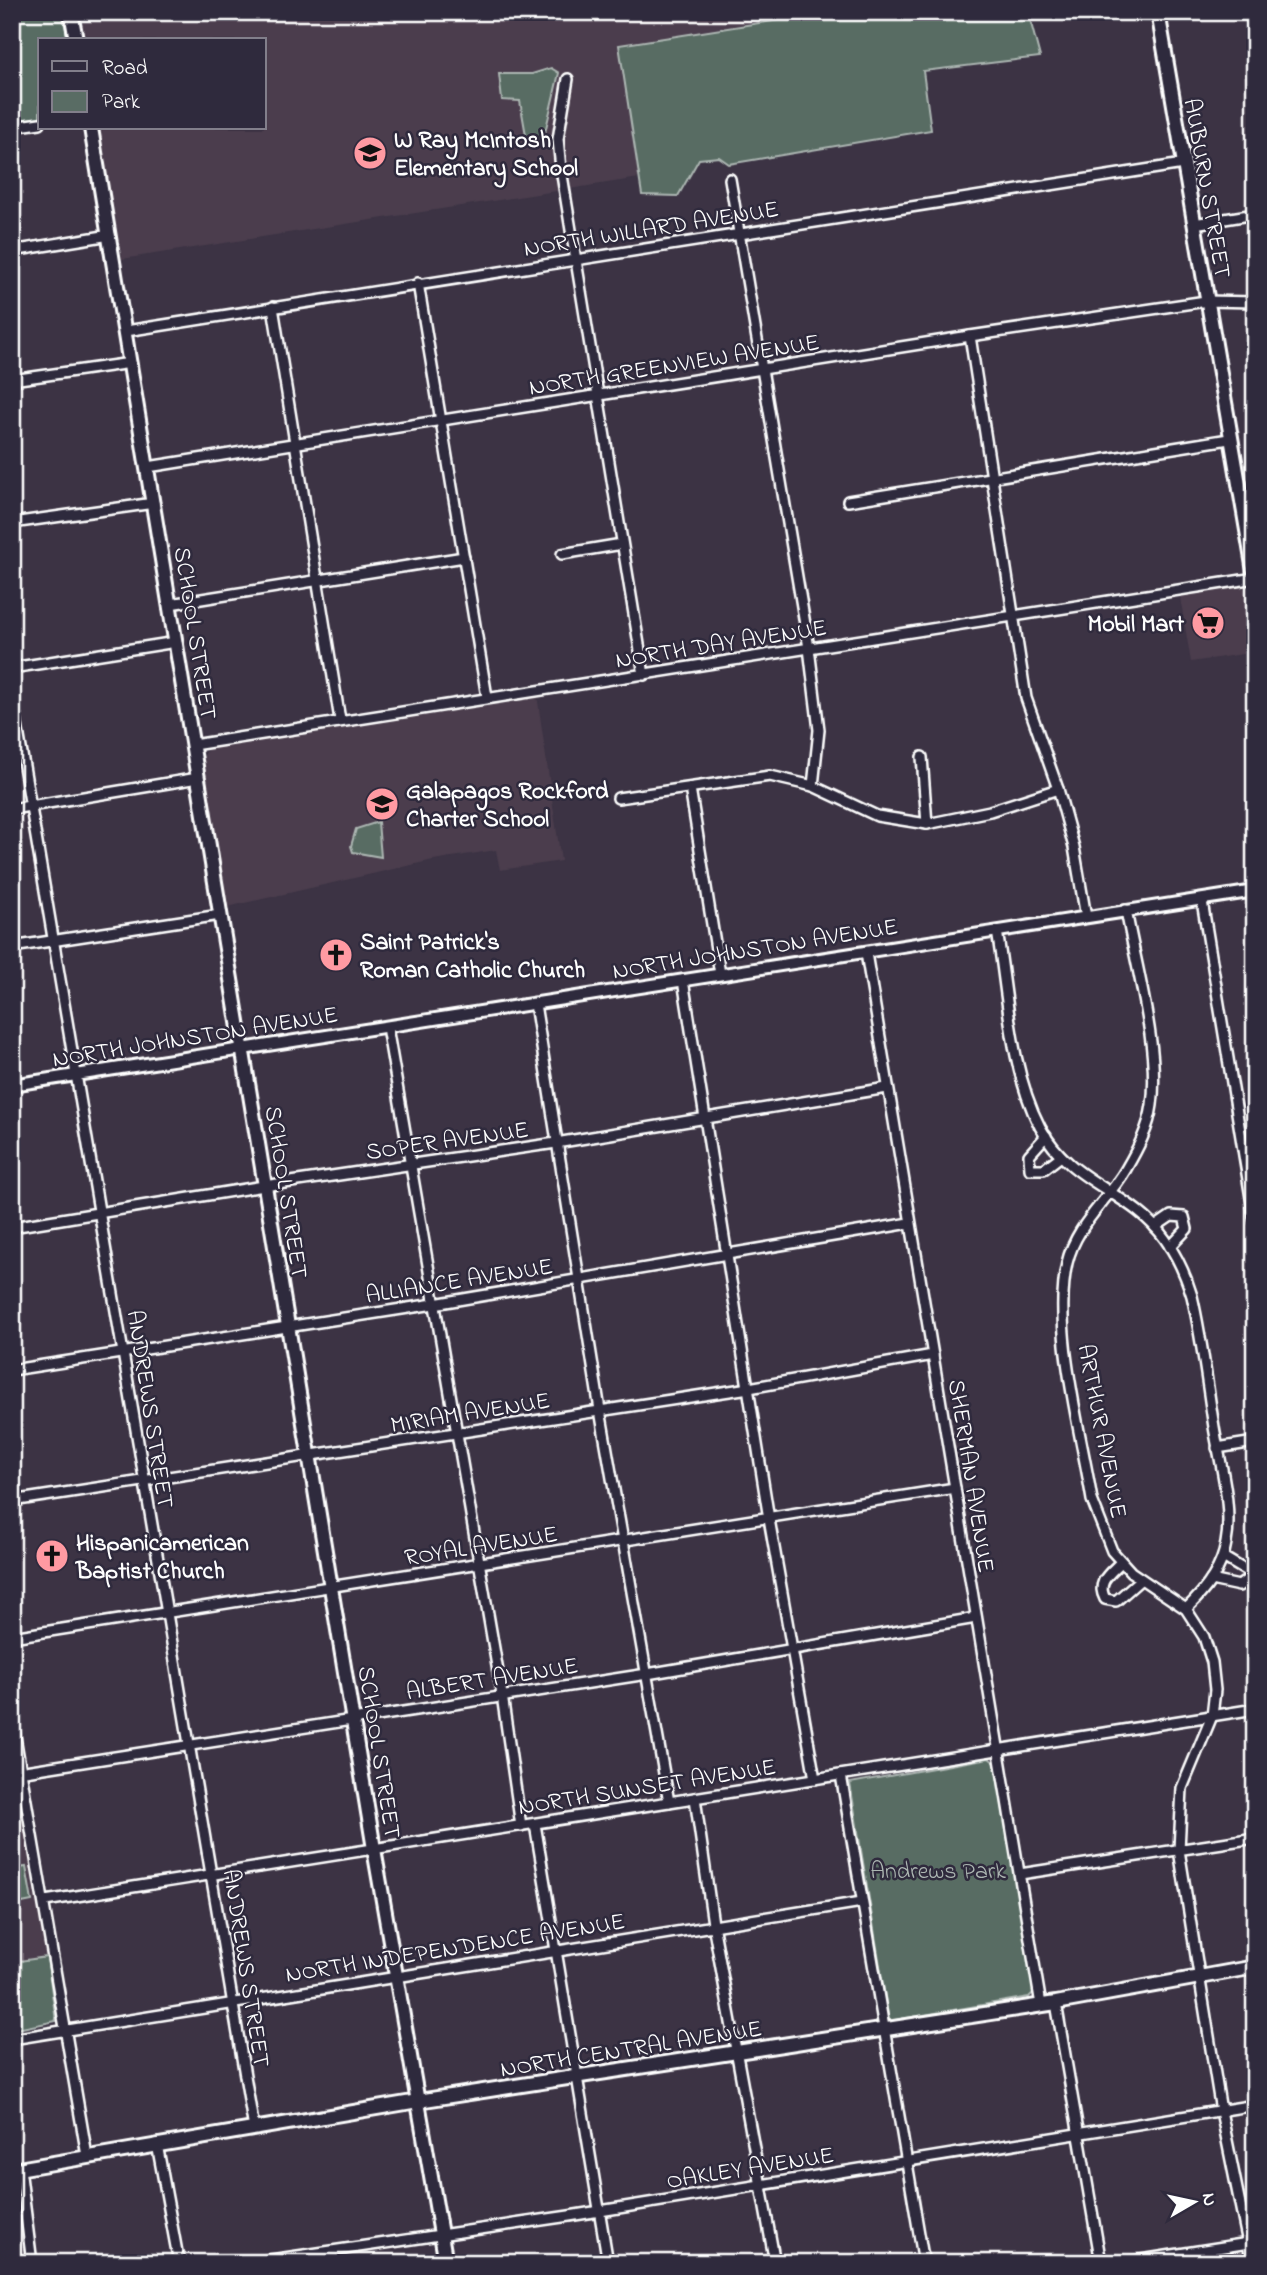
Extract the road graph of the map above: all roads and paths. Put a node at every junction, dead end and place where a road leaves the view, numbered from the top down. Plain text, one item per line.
1 (71, 12) edge
2 (1158, 12) edge
3 (76, 38) edge
4 (568, 79) dead end
5 (38, 123) edge
6 (12, 127) edge
7 (91, 130) edge
8 (1183, 164) junction
9 (730, 180) dead end
10 (1255, 214) edge
11 (1194, 224) junction
12 (739, 234) junction
13 (110, 235) junction
14 (12, 251) edge
15 (574, 260) junction
16 (418, 283) junction
17 (1206, 301) junction
18 (1255, 302) edge
19 (273, 307) junction
20 (126, 331) junction
21 (970, 336) junction
22 (131, 363) junction
23 (763, 370) junction
24 (12, 380) edge
25 (597, 396) junction
26 (441, 420) junction
27 (1229, 439) junction
28 (294, 443) junction
29 (148, 467) junction
30 (991, 475) junction
31 (848, 501) dead end
32 (154, 503) junction
33 (12, 523) edge
34 (622, 544) junction
35 (562, 554) dead end
36 (464, 556) junction
37 (1255, 577) edge
38 (317, 580) junction
39 (170, 604) junction
40 (1015, 615) junction
41 (176, 642) junction
42 (808, 648) junction
43 (12, 668) edge
44 (645, 675) junction
45 (12, 695) edge
46 (487, 697) junction
47 (340, 720) junction
48 (193, 745) junction
49 (922, 757) dead end
50 (198, 778) junction
51 (813, 786) junction
52 (690, 788) junction
53 (1058, 789) junction
54 (618, 798) dead end
55 (29, 807) junction
56 (12, 809) edge
57 (927, 824) junction
58 (1255, 891) edge
59 (1202, 901) junction
60 (1126, 910) junction
61 (220, 915) junction
62 (1086, 917) junction
63 (997, 931) junction
64 (53, 939) junction
65 (12, 947) edge
66 (866, 953) junction
67 (720, 974) junction
68 (683, 980) junction
69 (535, 1004) junction
70 (387, 1027) junction
71 (243, 1050) junction
72 (75, 1075) junction
73 (12, 1085) edge
74 (887, 1088) junction
75 (704, 1119) junction
76 (1046, 1136) junction
77 (556, 1143) junction
78 (1061, 1156) junction
79 (412, 1166) junction
80 (264, 1186) junction
81 (1110, 1193) junction
82 (99, 1211) junction
83 (1255, 1222) edge
84 (910, 1223) junction
85 (12, 1227) edge
86 (1155, 1227) junction
87 (1170, 1247) junction
88 (727, 1255) junction
89 (579, 1281) junction
90 (434, 1304) junction
91 (289, 1326) junction
92 (122, 1352) junction
93 (933, 1355) junction
94 (12, 1370) edge
95 (749, 1388) junction
96 (600, 1410) junction
97 (457, 1433) junction
98 (1255, 1442) edge
99 (1217, 1448) junction
100 (310, 1457) junction
101 (143, 1483) junction
102 (955, 1488) junction
103 (12, 1501) edge
104 (769, 1519) junction
105 (624, 1542) junction
106 (1223, 1557) junction
107 (1121, 1562) junction
108 (480, 1564) junction
109 (1141, 1579) junction
110 (1211, 1580) junction
111 (331, 1587) junction
112 (1186, 1609) junction
113 (167, 1613) junction
114 (976, 1618) junction
115 (12, 1637) edge
116 (793, 1649) junction
117 (647, 1674) junction
118 (502, 1695) junction
119 (1255, 1709) edge
120 (1212, 1716) junction
121 (12, 1719) edge
122 (354, 1721) junction
123 (190, 1745) junction
124 (998, 1750) junction
125 (17, 1772) edge
126 (841, 1775) junction
127 (815, 1779) junction
128 (695, 1798) junction
129 (668, 1802) junction
130 (535, 1824) junction
131 (521, 1826) junction
132 (1255, 1838) edge
133 (374, 1849) junction
134 (1180, 1850) junction
135 (1020, 1874) junction
136 (212, 1875) junction
137 (45, 1901) junction
138 (862, 1902) junction
139 (713, 1924) junction
140 (555, 1951) junction
141 (1255, 1967) edge
142 (1198, 1976) junction
143 (397, 1977) junction
144 (233, 2001) junction
145 (1056, 2003) junction
146 (1041, 2005) junction
147 (884, 2031) junction
148 (64, 2032) junction
149 (12, 2039) edge
150 (736, 2053) junction
151 (578, 2077) junction
152 (418, 2101) junction
153 (1255, 2105) edge
154 (1221, 2111) junction
155 (254, 2129) junction
156 (1078, 2135) junction
157 (157, 2144) junction
158 (87, 2157) junction
159 (906, 2162) junction
160 (16, 2169) edge
161 (762, 2184) junction
162 (598, 2211) junction
163 (440, 2235) junction
164 (1252, 2243) edge
165 (32, 2263) edge
166 (179, 2263) edge
167 (250, 2263) edge
168 (446, 2263) edge
169 (608, 2263) edge
170 (775, 2263) edge
171 (924, 2263) edge
172 (1101, 2263) edge
173 (1122, 2263) edge
174 (1252, 2263) edge

1 - 3 main road
2 - 8 main road, AUBURN STREET
4 - 15 street
5 - 6 street
7 - 13 main road, SCHOOL STREET
8 - 11 main road, AUBURN STREET
8 - 12 street, NORTH WILLARD AVENUE
9 - 12 street
10 - 11 street
11 - 17 main road, AUBURN STREET
12 - 15 street, NORTH WILLARD AVENUE
12 - 23 street
13 - 14 street
13 - 20 main road, SCHOOL STREET
15 - 16 street, NORTH WILLARD AVENUE
15 - 25 street
16 - 19 street, NORTH WILLARD AVENUE
16 - 26 street
17 - 18 street, NORTH GREENVIEW AVENUE
17 - 21 street, NORTH GREENVIEW AVENUE
17 - 27 main road, AUBURN STREET
19 - 20 street, NORTH WILLARD AVENUE
19 - 28 street
20 - 22 main road, SCHOOL STREET
21 - 23 street, NORTH GREENVIEW AVENUE
21 - 30 street
22 - 24 street
22 - 29 main road, SCHOOL STREET
23 - 25 street, NORTH GREENVIEW AVENUE
23 - 42 street
25 - 26 street, NORTH GREENVIEW AVENUE
25 - 34 street
26 - 28 street, NORTH GREENVIEW AVENUE
26 - 36 street
27 - 30 street
27 - 37 main road, AUBURN STREET
28 - 29 street, NORTH GREENVIEW AVENUE
28 - 38 street
29 - 32 main road, SCHOOL STREET
30 - 31 street
30 - 40 street
32 - 33 street
32 - 39 main road, SCHOOL STREET
34 - 35 street
34 - 44 street
36 - 38 street
36 - 46 street
37 - 40 street, NORTH DAY AVENUE
38 - 39 street
38 - 47 street
39 - 41 main road, SCHOOL STREET
40 - 42 street, NORTH DAY AVENUE
40 - 53 street
41 - 43 street
41 - 48 main road, SCHOOL STREET
42 - 44 street, NORTH DAY AVENUE
42 - 51 street
44 - 46 street, NORTH DAY AVENUE
45 - 55 street, ANDREWS STREET
46 - 47 street, NORTH DAY AVENUE
47 - 48 street, NORTH DAY AVENUE
48 - 50 main road, SCHOOL STREET
49 - 57 street
50 - 55 street
50 - 61 main road, SCHOOL STREET
51 - 52 street
51 - 57 street
52 - 54 street
52 - 67 street
53 - 57 street
53 - 62 street
55 - 56 street
55 - 64 street, ANDREWS STREET
58 - 59 street, NORTH JOHNSTON AVENUE
59 - 60 street, NORTH JOHNSTON AVENUE
59 - 83 street
60 - 62 street, NORTH JOHNSTON AVENUE
60 - 81 street, ARTHUR AVENUE
61 - 64 street
61 - 71 main road, SCHOOL STREET
62 - 63 street, NORTH JOHNSTON AVENUE
63 - 66 street, NORTH JOHNSTON AVENUE
63 - 76 street
64 - 65 street
64 - 72 street, ANDREWS STREET
66 - 67 street, NORTH JOHNSTON AVENUE
66 - 74 street, SHERMAN AVENUE
67 - 68 street, NORTH JOHNSTON AVENUE
68 - 69 street, NORTH JOHNSTON AVENUE
68 - 75 street
69 - 70 street, NORTH JOHNSTON AVENUE
69 - 77 street
70 - 71 street, NORTH JOHNSTON AVENUE
70 - 79 street
71 - 72 street, NORTH JOHNSTON AVENUE
71 - 80 main road, SCHOOL STREET
72 - 73 street, NORTH JOHNSTON AVENUE
72 - 82 street, ANDREWS STREET
74 - 75 street, SOPER AVENUE
74 - 84 street, SHERMAN AVENUE
75 - 77 street, SOPER AVENUE
75 - 88 street
76 - 78 street
76 - 78 street
77 - 79 street, SOPER AVENUE
77 - 89 street
78 - 81 street
79 - 80 street, SOPER AVENUE
79 - 90 street
80 - 82 street, SOPER AVENUE
80 - 91 main road, SCHOOL STREET
81 - 86 street
81 - 107 street, ARTHUR AVENUE
82 - 85 street, SOPER AVENUE
82 - 92 street, ANDREWS STREET
84 - 88 street, ALLIANCE AVENUE
84 - 93 street, SHERMAN AVENUE
86 - 87 street
86 - 87 street
87 - 99 street
88 - 89 street, ALLIANCE AVENUE
88 - 95 street
89 - 90 street, ALLIANCE AVENUE
89 - 96 street
90 - 91 street, ALLIANCE AVENUE
90 - 97 street
91 - 92 street, ALLIANCE AVENUE
91 - 100 main road, SCHOOL STREET
92 - 94 street, ALLIANCE AVENUE
92 - 101 street, ANDREWS STREET
93 - 95 street, MIRIAM AVENUE
93 - 102 street, SHERMAN AVENUE
95 - 96 street, MIRIAM AVENUE
95 - 104 street
96 - 97 street, MIRIAM AVENUE
96 - 105 street
97 - 100 street, MIRIAM AVENUE
97 - 108 street
98 - 99 street
99 - 106 street
100 - 101 street, MIRIAM AVENUE
100 - 111 main road, SCHOOL STREET
101 - 103 street, MIRIAM AVENUE
101 - 113 street, ANDREWS STREET
102 - 104 street, ROYAL AVENUE
102 - 114 street, SHERMAN AVENUE
104 - 105 street, ROYAL AVENUE
104 - 116 street
105 - 108 street, ROYAL AVENUE
105 - 117 street
106 - 110 street
106 - 110 street
107 - 109 street, ARTHUR AVENUE
107 - 109 street
108 - 111 street, ROYAL AVENUE
108 - 118 street
109 - 112 street, ARTHUR AVENUE
110 - 112 street
111 - 113 street, ROYAL AVENUE
111 - 122 main road, SCHOOL STREET
112 - 120 street, ARTHUR AVENUE
113 - 115 street, ROYAL AVENUE
113 - 123 street, ANDREWS STREET
114 - 116 street, ALBERT AVENUE
114 - 124 street, SHERMAN AVENUE
116 - 117 street, ALBERT AVENUE
116 - 127 street
117 - 118 street, ALBERT AVENUE
117 - 129 street
118 - 122 street, ALBERT AVENUE
118 - 131 street
119 - 120 street, NORTH SUNSET AVENUE
120 - 124 street, NORTH SUNSET AVENUE
120 - 134 street, ARTHUR AVENUE
121 - 125 street
122 - 123 street, ALBERT AVENUE
122 - 133 main road, SCHOOL STREET
123 - 125 street, ALBERT AVENUE
123 - 136 street, ANDREWS STREET
124 - 126 street, NORTH SUNSET AVENUE
124 - 135 street, SHERMAN AVENUE
125 - 137 street
126 - 127 street, NORTH SUNSET AVENUE
126 - 138 street
127 - 128 street, NORTH SUNSET AVENUE
128 - 129 street, NORTH SUNSET AVENUE
128 - 139 street
129 - 130 street, NORTH SUNSET AVENUE
130 - 131 street, NORTH SUNSET AVENUE
130 - 140 street
131 - 133 street, NORTH SUNSET AVENUE
132 - 134 street
133 - 136 street, NORTH SUNSET AVENUE
133 - 143 main road, SCHOOL STREET
134 - 135 street
134 - 142 street, ARTHUR AVENUE
135 - 146 street, SHERMAN AVENUE
136 - 137 street, NORTH SUNSET AVENUE
136 - 144 street, ANDREWS STREET
137 - 148 street
138 - 139 street, NORTH INDEPENDENCE AVENUE
138 - 147 street
139 - 140 street, NORTH INDEPENDENCE AVENUE
139 - 150 street
140 - 143 street, NORTH INDEPENDENCE AVENUE
140 - 151 street
141 - 142 main road, NORTH CENTRAL AVENUE
142 - 145 main road, NORTH CENTRAL AVENUE
142 - 154 street, ARTHUR AVENUE
143 - 144 street, NORTH INDEPENDENCE AVENUE
143 - 152 main road, SCHOOL STREET
144 - 148 street, NORTH INDEPENDENCE AVENUE
144 - 155 street, ANDREWS STREET
145 - 146 main road, NORTH CENTRAL AVENUE
145 - 156 street
146 - 147 main road, NORTH CENTRAL AVENUE
147 - 150 main road, NORTH CENTRAL AVENUE
147 - 159 street
148 - 149 street, NORTH INDEPENDENCE AVENUE
148 - 158 street
150 - 151 main road, NORTH CENTRAL AVENUE
150 - 161 street
151 - 152 main road, NORTH CENTRAL AVENUE
151 - 162 street
152 - 155 main road, NORTH CENTRAL AVENUE
152 - 163 main road, SCHOOL STREET
153 - 154 street, OAKLEY AVENUE
154 - 156 street, OAKLEY AVENUE
154 - 164 street, ARTHUR AVENUE
155 - 157 main road, NORTH CENTRAL AVENUE
156 - 159 street, OAKLEY AVENUE
156 - 172 street
157 - 158 main road, NORTH CENTRAL AVENUE
157 - 166 street
158 - 160 main road, NORTH CENTRAL AVENUE
159 - 161 street, OAKLEY AVENUE
159 - 171 street
160 - 165 street
161 - 162 street, OAKLEY AVENUE
161 - 170 street
162 - 163 street, OAKLEY AVENUE
162 - 169 street
163 - 167 street, OAKLEY AVENUE
163 - 168 main road, SCHOOL STREET
164 - 173 street
164 - 174 street, ARTHUR AVENUE

